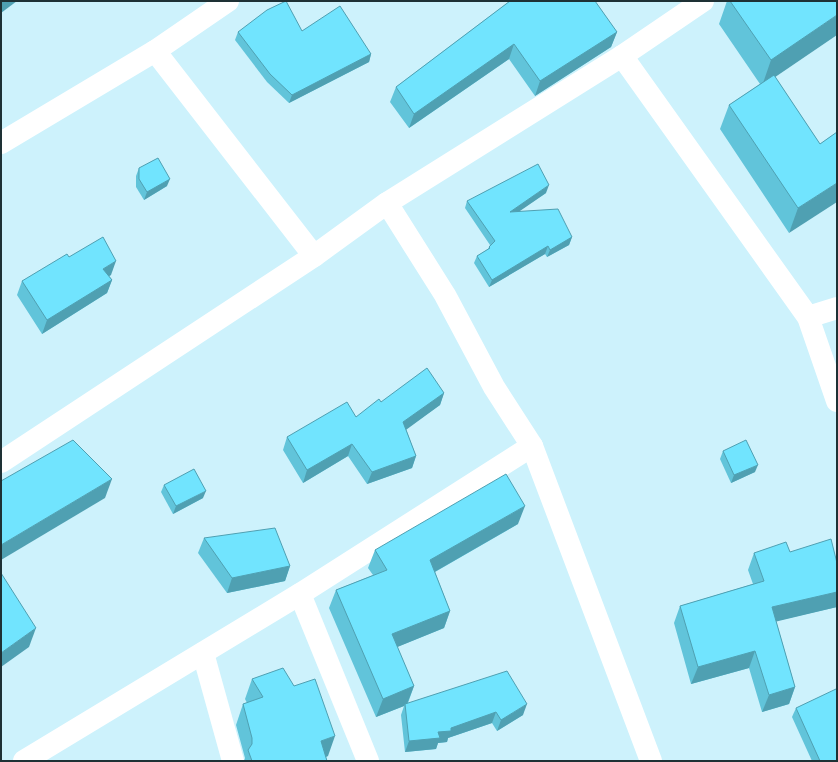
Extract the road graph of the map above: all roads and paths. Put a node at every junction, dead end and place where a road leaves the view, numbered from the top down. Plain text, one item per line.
1 (228, 1) edge
2 (703, 1) edge
3 (155, 51) junction
4 (622, 56) junction
5 (1, 143) edge
6 (387, 203) junction
7 (314, 256) junction
8 (837, 308) edge
9 (808, 317) junction
10 (837, 401) edge
11 (532, 446) junction
12 (1, 462) edge
13 (300, 594) junction
14 (203, 653) junction
15 (24, 761) edge
16 (233, 761) edge
17 (368, 761) edge
18 (651, 761) edge

1 - 3 street
2 - 4 street
3 - 5 street
3 - 7 street
4 - 6 street
4 - 9 street
6 - 7 street
6 - 11 street
7 - 12 street
8 - 9 street
9 - 10 street
11 - 13 street
11 - 18 street
13 - 14 street
13 - 17 street
14 - 15 street
14 - 16 street

